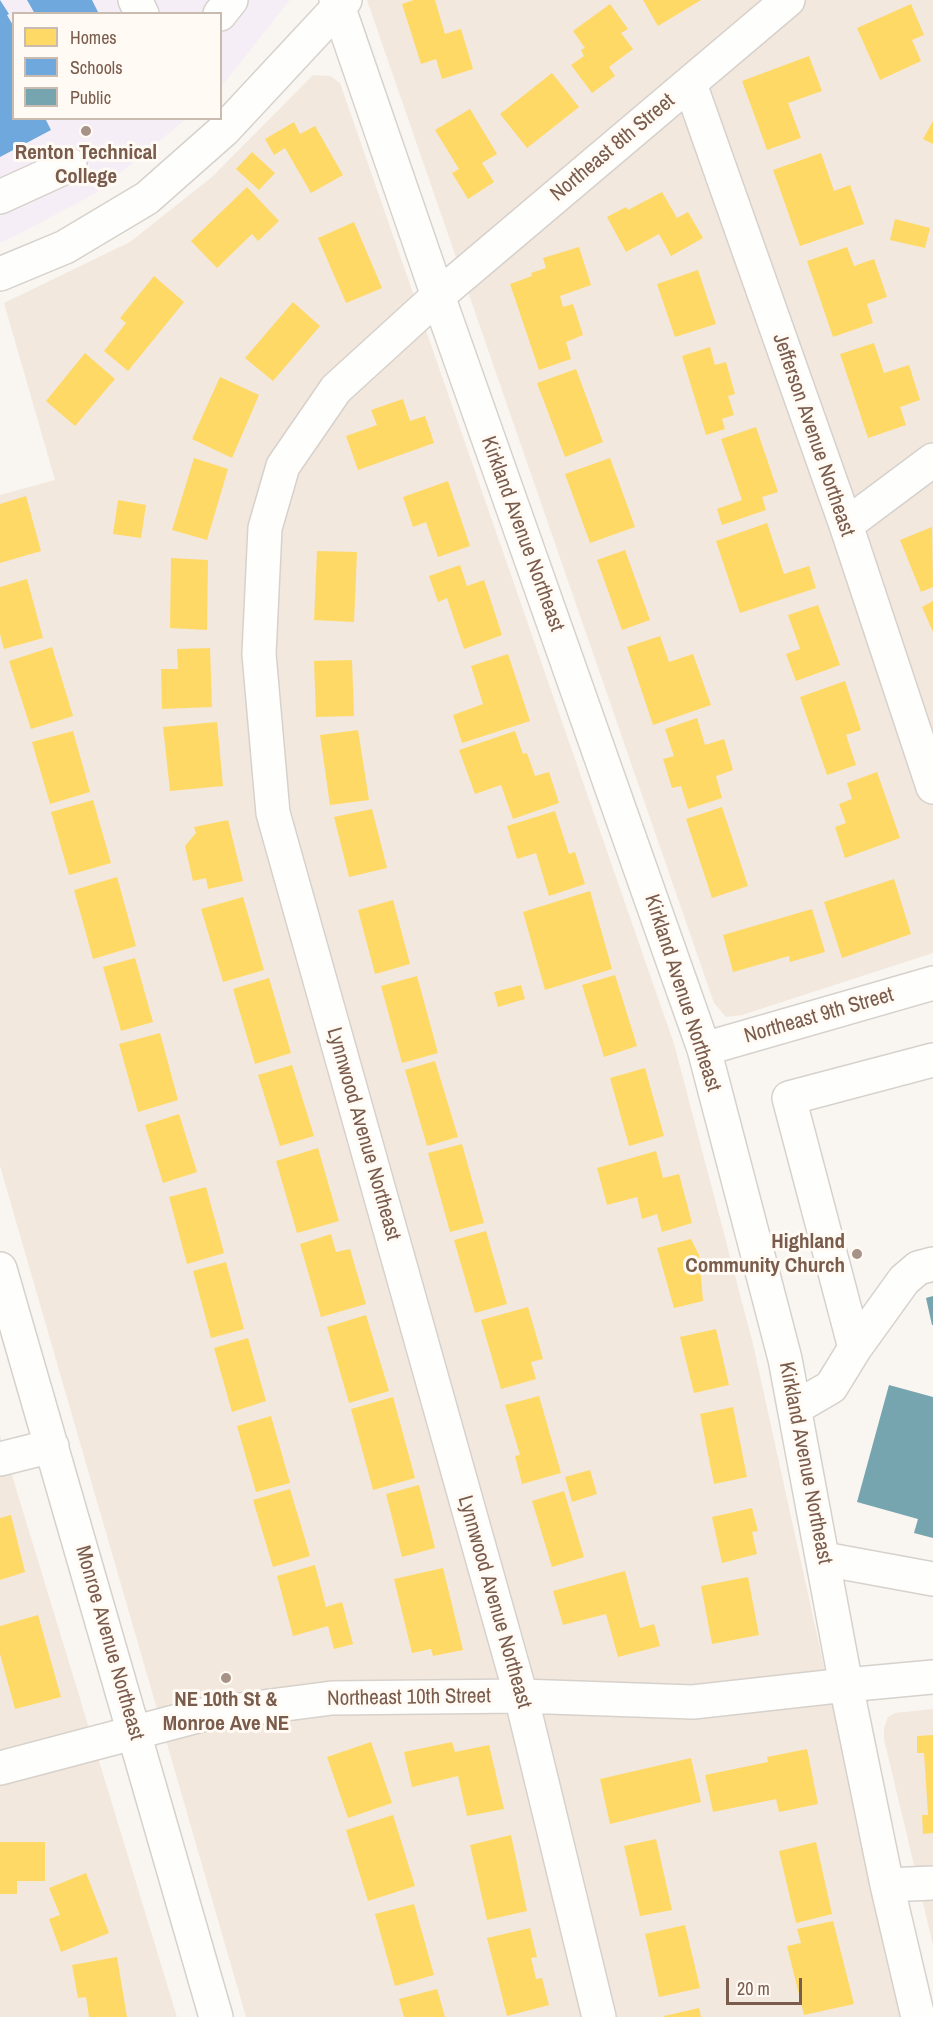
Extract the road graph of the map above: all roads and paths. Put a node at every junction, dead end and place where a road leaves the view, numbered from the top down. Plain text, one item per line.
1 (231, 0) edge
2 (788, 0) edge
3 (340, 2) edge
4 (222, 12) edge
5 (690, 84) junction
6 (218, 124) edge
7 (70, 165) dead end
8 (0, 197) edge
9 (0, 274) edge
10 (438, 296) junction
11 (933, 460) edge
12 (846, 525) junction
13 (933, 787) edge
14 (933, 983) edge
15 (704, 1050) junction
16 (933, 1060) edge
17 (933, 1264) edge
18 (0, 1269) edge
19 (855, 1348) junction
20 (795, 1408) junction
21 (52, 1446) junction
22 (0, 1459) edge
23 (824, 1559) junction
24 (933, 1579) edge
25 (933, 1677) edge
26 (846, 1684) junction
27 (521, 1696) junction
28 (135, 1732) junction
29 (0, 1768) edge
30 (933, 1883) edge
31 (887, 1885) junction
32 (216, 2017) edge
33 (599, 2017) edge
34 (918, 2017) edge

1 - 4 street
2 - 5 street, Northeast 8th Street
3 - 6 street
3 - 10 street, Kirkland Avenue Northeast
5 - 10 street, Northeast 8th Street
5 - 12 street, Jefferson Avenue Northeast
6 - 9 street
7 - 8 street
10 - 15 street, Kirkland Avenue Northeast
10 - 27 street, Lynnwood Avenue Northeast
11 - 12 street
12 - 13 street, Jefferson Avenue Northeast
14 - 15 street, Northeast 9th Street
15 - 20 street, Kirkland Avenue Northeast
16 - 19 street
17 - 19 street
18 - 21 street, Monroe Avenue Northeast
19 - 20 street
20 - 23 street, Kirkland Avenue Northeast
21 - 22 street
21 - 28 street, Monroe Avenue Northeast
23 - 24 street
23 - 26 street, Kirkland Avenue Northeast
25 - 26 street, Northeast 10th Street
26 - 27 street, Northeast 10th Street
26 - 31 street, Kirkland Avenue Northeast
27 - 28 street, Northeast 10th Street
27 - 33 street, Lynnwood Avenue Northeast
28 - 29 street, Northeast 10th Street
28 - 32 street, Monroe Avenue Northeast
30 - 31 street
31 - 34 street, Kirkland Avenue Northeast

